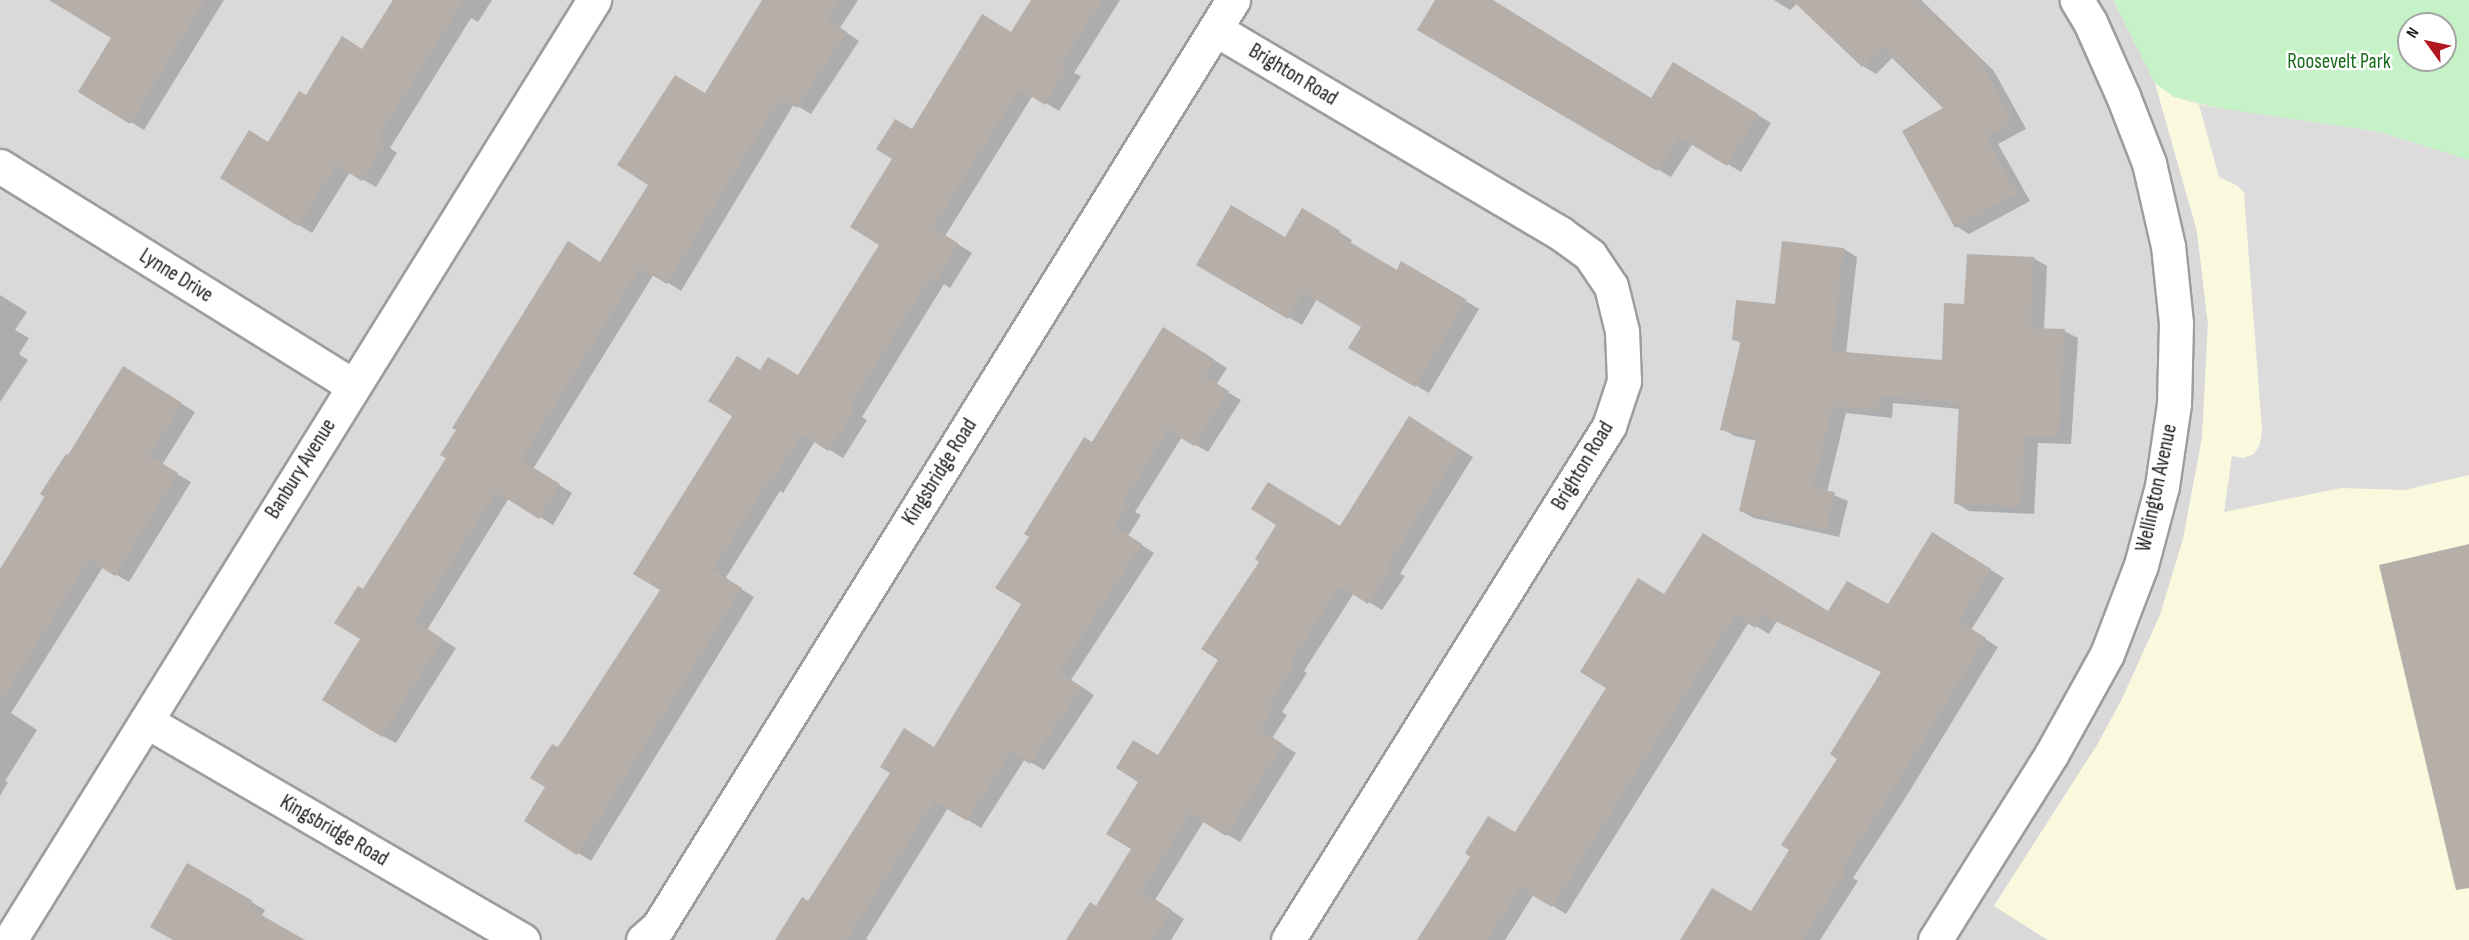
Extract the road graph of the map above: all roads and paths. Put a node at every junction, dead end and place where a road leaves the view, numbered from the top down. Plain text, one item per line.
1 (594, 0) edge
2 (1233, 0) edge
3 (2077, 0) edge
4 (1215, 28) junction
5 (0, 166) edge
6 (353, 386) junction
7 (146, 721) junction
8 (10, 940) edge
9 (523, 940) edge
10 (643, 940) edge
11 (1288, 940) edge
12 (1935, 940) edge

1 - 6 street, Banbury Avenue
2 - 4 street, Kingsbridge Road
3 - 12 street, Wellington Avenue
4 - 10 street, Kingsbridge Road
4 - 11 street, Brighton Road
5 - 6 street, Lynne Drive
6 - 7 street, Banbury Avenue
7 - 8 street, Banbury Avenue
7 - 9 street, Kingsbridge Road

